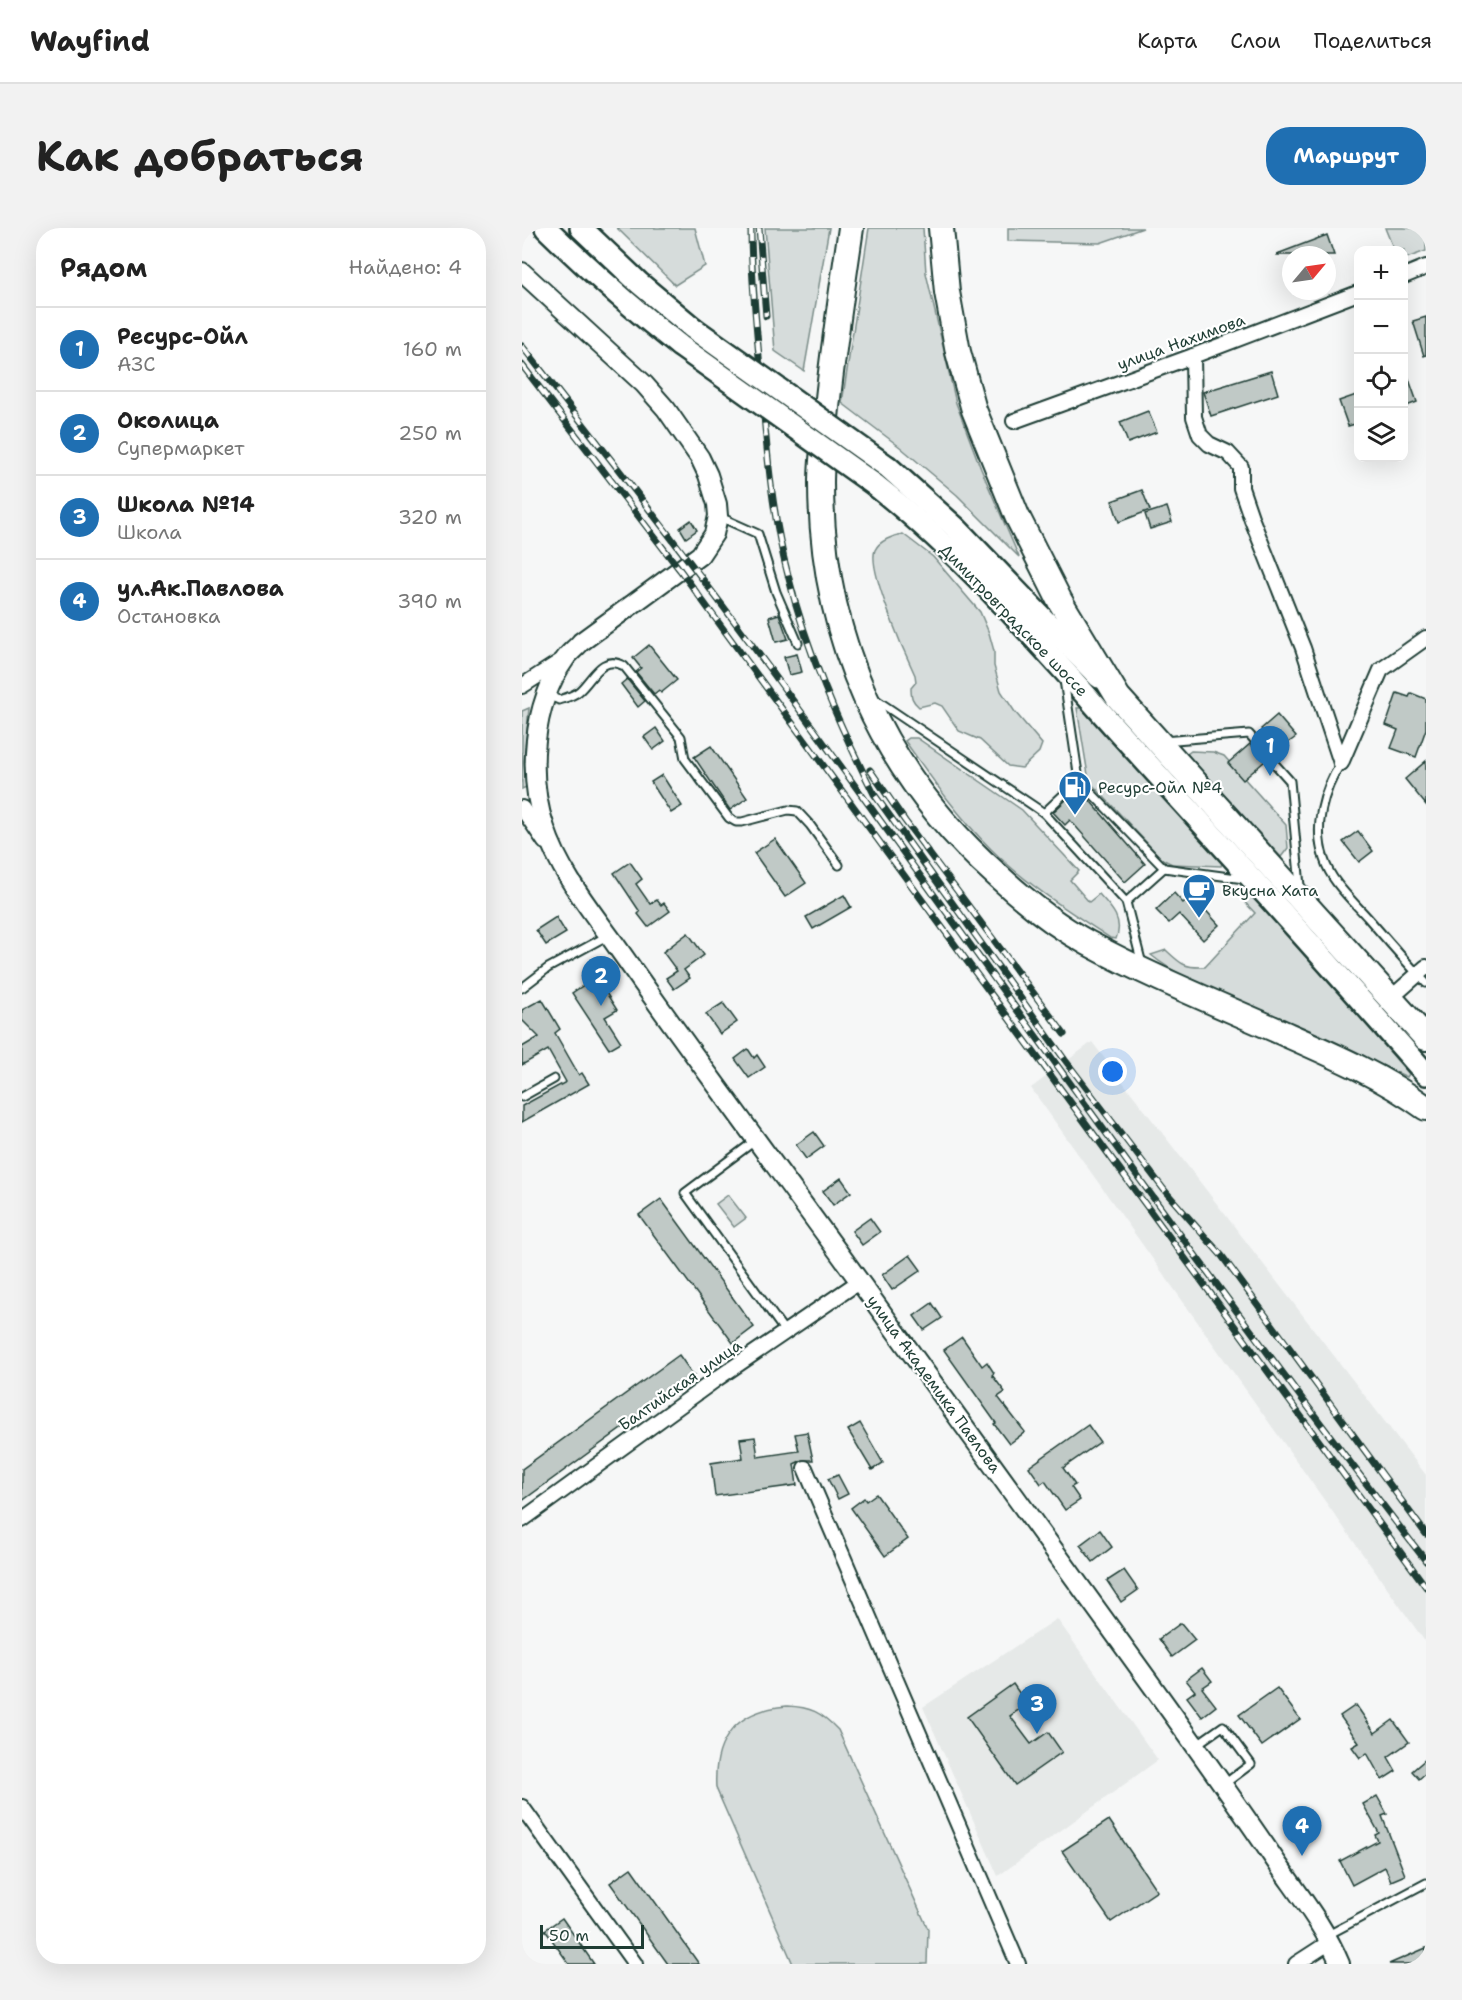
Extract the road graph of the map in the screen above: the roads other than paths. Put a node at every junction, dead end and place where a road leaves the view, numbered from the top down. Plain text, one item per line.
1 (546, 228) edge
2 (581, 228) edge
3 (851, 228) edge
4 (941, 228) edge
5 (1426, 267) edge
6 (522, 272) edge
7 (1408, 274) edge
8 (1354, 295) edge
9 (1193, 356) junction
10 (1014, 421) dead end
11 (718, 516) junction
12 (1426, 638) edge
13 (798, 643) dead end
14 (566, 658) junction
15 (1062, 669) junction
16 (522, 686) edge
17 (861, 690) junction
18 (547, 695) junction
19 (1118, 697) junction
20 (1159, 742) junction
21 (1258, 744) dead end
22 (1266, 754) dead end
23 (1341, 763) junction
24 (1079, 780) junction
25 (522, 808) edge
26 (1044, 813) junction
27 (839, 865) dead end
28 (1164, 868) junction
29 (567, 873) junction
30 (1256, 881) junction
31 (1303, 900) junction
32 (1126, 902) junction
33 (609, 935) junction
34 (1144, 971) junction
35 (1423, 975) edge
36 (522, 988) edge
37 (1391, 998) junction
38 (1426, 1038) edge
39 (1426, 1074) edge
40 (554, 1079) dead end
41 (522, 1097) edge
42 (1426, 1108) edge
43 (756, 1140) junction
44 (860, 1281) junction
45 (786, 1333) junction
46 (805, 1467) dead end
47 (522, 1520) edge
48 (1195, 1746) junction
49 (1223, 1785) junction
50 (522, 1807) edge
51 (1426, 1883) edge
52 (1328, 1939) junction
53 (635, 1964) edge
54 (1018, 1964) edge
55 (1296, 1964) edge
56 (1340, 1964) edge

1 - 15 main road, Димитровградское шоссе, bridge
2 - 19 main road, Димитровградское шоссе, bridge
3 - 17 highway
4 - 19 highway
5 - 7 street
6 - 11 street
8 - 9 street, улица Нахимова
9 - 10 street, улица Нахимова
9 - 23 street
11 - 13 lane
11 - 14 street
12 - 23 street
14 - 16 street
14 - 18 street
15 - 24 lane
15 - 30 main road, Димитровградское шоссе
17 - 26 lane
17 - 34 highway
18 - 27 lane
18 - 29 street
19 - 20 highway, Димитровградское шоссе
20 - 21 lane
20 - 31 highway, Димитровградское шоссе
22 - 31 lane
23 - 35 lane
24 - 26 lane
24 - 28 lane
25 - 29 street, улица Академика Павлова
26 - 32 lane
28 - 30 lane
28 - 32 lane
29 - 33 street, улица Академика Павлова
30 - 39 main road, Димитровградское шоссе
31 - 37 highway, Димитровградское шоссе
32 - 34 lane
33 - 36 lane
33 - 43 street, улица Академика Павлова
34 - 42 highway
35 - 37 street
37 - 38 highway, Димитровградское шоссе
40 - 41 lane
43 - 44 street, улица Академика Павлова
43 - 45 lane
44 - 45 street, Балтийская улица
44 - 48 street, улица Академика Павлова
45 - 47 street, Балтийская улица
46 - 54 street
48 - 49 street, улица Академика Павлова
48 - 49 lane
49 - 52 street, улица Академика Павлова
50 - 53 street
51 - 52 lane
52 - 55 street
52 - 56 street, улица Академика Павлова

